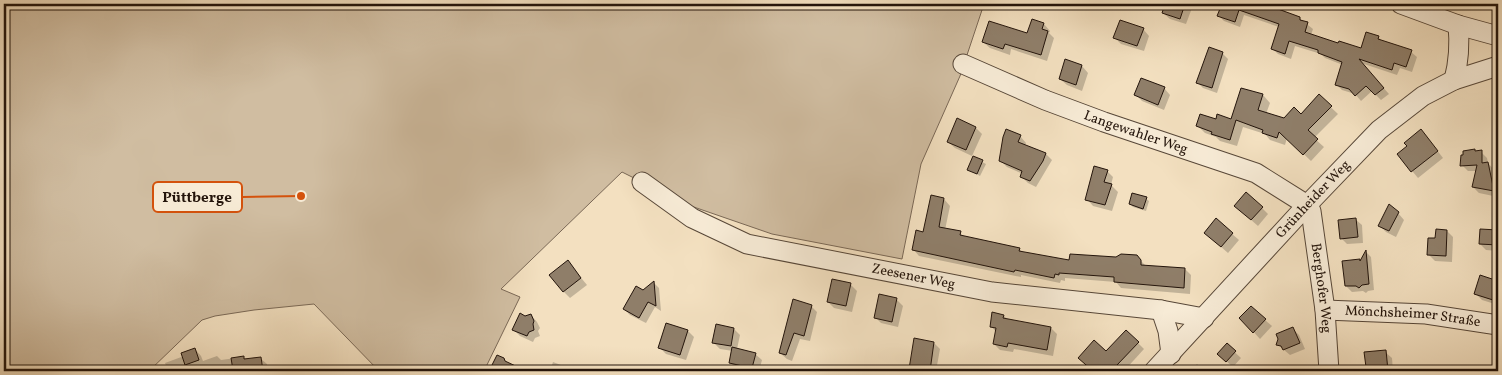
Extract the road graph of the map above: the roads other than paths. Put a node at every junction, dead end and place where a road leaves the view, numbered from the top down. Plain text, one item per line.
1 (1401, 4) edge
2 (1458, 25) junction
3 (1498, 36) edge
4 (963, 64) dead end
5 (1498, 66) edge
6 (1454, 80) junction
7 (642, 182) dead end
8 (1307, 205) junction
9 (1161, 310) junction
10 (1325, 310) junction
11 (1204, 318) junction
12 (1498, 325) edge
13 (1171, 354) junction
14 (1154, 371) edge
15 (1329, 371) edge

1 - 2 street
2 - 3 street
2 - 6 street
4 - 8 street, Langewahler Weg
5 - 6 street, Grünheider Weg
6 - 8 street, Grünheider Weg
7 - 9 street, Zeesener Weg
8 - 10 street, Berghofer Weg
8 - 11 street, Grünheider Weg
9 - 11 street, Zeesener Weg
9 - 13 street
10 - 12 street, Mönchsheimer Straße
10 - 15 street, Berghofer Weg
11 - 13 street, Grünheider Weg
13 - 14 street, Grünheider Weg

